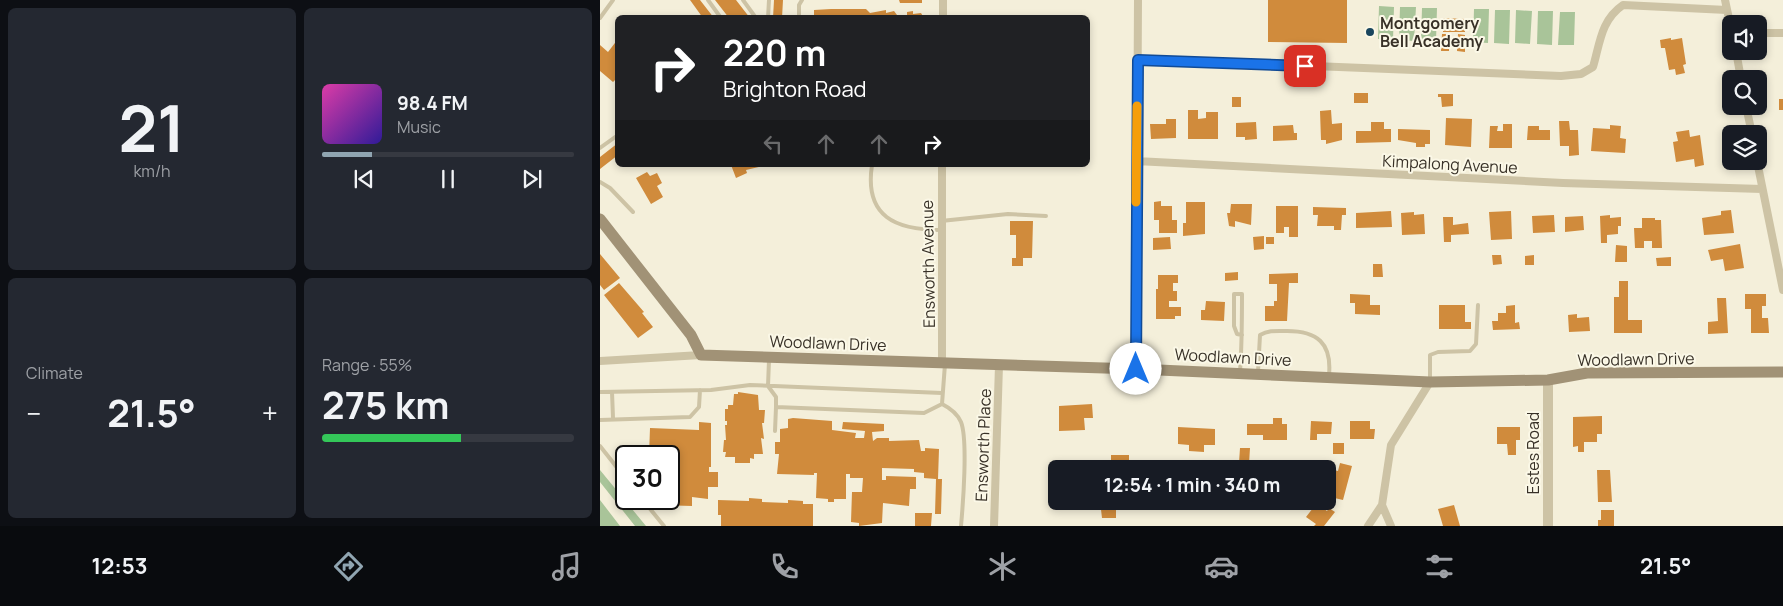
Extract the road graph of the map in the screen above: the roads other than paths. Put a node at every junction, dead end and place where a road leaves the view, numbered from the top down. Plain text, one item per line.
1 (613, 0) edge
2 (708, 0) edge
3 (743, 0) edge
4 (769, 0) edge
5 (802, 0) edge
6 (943, 0) edge
7 (1138, 0) edge
8 (1725, 0) edge
9 (1728, 10) junction
10 (719, 15) edge
11 (754, 15) edge
12 (768, 15) edge
13 (799, 15) edge
14 (943, 15) edge
15 (1729, 15) edge
16 (600, 18) edge
17 (1767, 33) edge
18 (1783, 33) edge
19 (1138, 60) junction
20 (615, 137) edge
21 (600, 148) edge
22 (1136, 162) junction
23 (872, 167) edge
24 (942, 167) edge
25 (1759, 170) edge
26 (600, 182) edge
27 (1762, 189) junction
28 (633, 212) dead end
29 (1046, 216) dead end
30 (600, 219) edge
31 (941, 221) junction
32 (941, 230) junction
33 (1783, 289) edge
34 (1478, 305) dead end
35 (1242, 335) junction
36 (700, 355) junction
37 (769, 357) junction
38 (600, 361) edge
39 (944, 363) junction
40 (999, 365) junction
41 (1136, 369) junction
42 (1783, 372) edge
43 (1240, 374) junction
44 (1257, 374) junction
45 (1328, 378) junction
46 (1548, 380) junction
47 (1430, 382) junction
48 (768, 386) junction
49 (700, 390) junction
50 (600, 392) edge
51 (612, 392) junction
52 (942, 393) junction
53 (942, 404) junction
54 (776, 407) junction
55 (613, 418) junction
56 (600, 420) edge
57 (775, 431) dead end
58 (600, 446) edge
59 (615, 465) edge
60 (1382, 505) junction
61 (651, 510) edge
62 (664, 526) edge
63 (961, 526) edge
64 (994, 526) edge
65 (1368, 526) edge
66 (1391, 526) edge
67 (1548, 526) edge

1 - 16 lane
2 - 10 lane
3 - 11 lane
4 - 12 lane
5 - 13 lane
6 - 14 street
7 - 19 street
8 - 9 street
9 - 15 street
9 - 19 street
17 - 18 street
19 - 22 street
20 - 21 lane
22 - 27 street, Kimpalong Avenue
22 - 41 street
23 - 32 lane
24 - 31 street, Ensworth Avenue
25 - 27 street
26 - 28 lane
27 - 33 street
29 - 31 lane
30 - 36 main road
31 - 32 street, Ensworth Avenue
32 - 39 street, Ensworth Avenue
34 - 47 lane
35 - 35 lane
35 - 43 lane
36 - 37 main road, Woodlawn Drive
36 - 38 street
37 - 39 main road, Woodlawn Drive
37 - 48 lane
39 - 40 main road, Woodlawn Drive
39 - 52 lane
40 - 41 main road, Woodlawn Drive
40 - 64 street, Ensworth Place
41 - 43 main road, Woodlawn Drive
42 - 46 main road, Woodlawn Drive
43 - 44 main road, Woodlawn Drive
44 - 45 main road, Woodlawn Drive
44 - 45 lane
45 - 47 main road, Woodlawn Drive
46 - 47 main road, Woodlawn Drive
46 - 67 street, Estes Road
47 - 60 street
48 - 49 lane
48 - 52 lane
48 - 54 lane
49 - 51 lane
49 - 55 lane
50 - 51 lane
51 - 55 lane
52 - 53 lane
53 - 54 lane
53 - 63 lane
54 - 57 lane
55 - 56 lane
58 - 59 lane
60 - 65 street
60 - 66 street
61 - 62 lane

